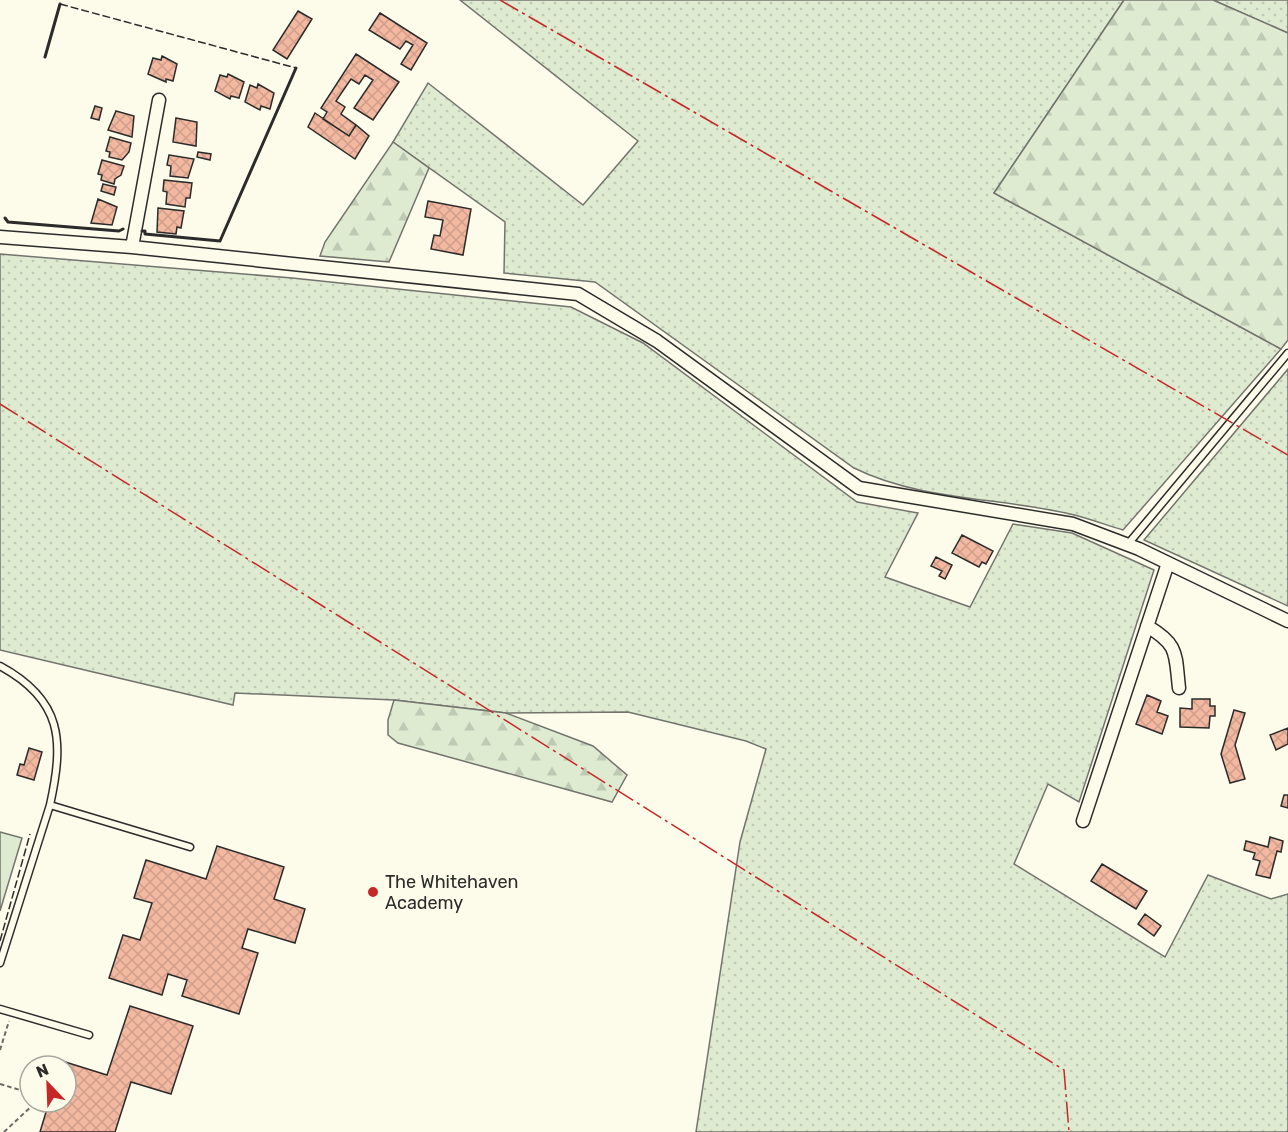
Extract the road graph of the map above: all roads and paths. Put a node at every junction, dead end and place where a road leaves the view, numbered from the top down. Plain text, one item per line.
1 (159, 100) dead end
2 (0, 237) edge
3 (132, 247) junction
4 (1288, 352) edge
5 (1128, 544) junction
6 (1168, 563) junction
7 (1288, 621) edge
8 (1147, 626) junction
9 (0, 666) edge
10 (1179, 688) dead end
11 (50, 804) junction
12 (1083, 821) dead end
13 (190, 847) dead end
14 (0, 963) edge
15 (0, 1009) edge
16 (11, 1018) dead end
17 (88, 1035) dead end
18 (0, 1050) edge
19 (0, 1084) edge
20 (18, 1089) edge
21 (23, 1114) edge
22 (4, 1132) edge

1 - 3 street
2 - 3 street
3 - 5 street
4 - 5 lane
5 - 6 street
6 - 7 street
6 - 8 street
8 - 10 street
8 - 12 street
9 - 11 lane
11 - 13 lane
11 - 14 lane
15 - 17 lane
16 - 18 path
19 - 20 path
21 - 22 path

